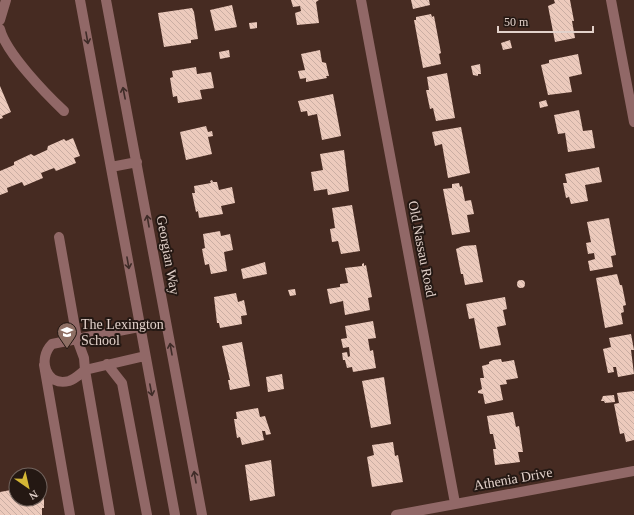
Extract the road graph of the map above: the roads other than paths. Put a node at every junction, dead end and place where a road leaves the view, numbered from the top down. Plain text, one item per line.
1 (6, 0) edge
2 (80, 0) edge
3 (106, 0) edge
4 (361, 0) edge
5 (611, 0) edge
6 (0, 20) edge
7 (0, 29) edge
8 (64, 111) dead end
9 (634, 122) edge
10 (137, 162) junction
11 (111, 167) junction
12 (59, 237) dead end
13 (139, 327) junction
14 (77, 339) junction
15 (145, 356) junction
16 (107, 364) junction
17 (44, 365) junction
18 (85, 370) junction
19 (634, 471) edge
20 (455, 504) junction
21 (70, 515) edge
22 (110, 515) edge
23 (147, 515) edge
24 (175, 515) edge
25 (202, 515) edge
26 (396, 515) edge

1 - 6 street
2 -> 11 street
10 -> 3 street, Georgian Way
4 - 20 street, Old Nassau Road
5 - 9 street
7 - 8 street
10 - 11 street
25 -> 10 street, Georgian Way
11 -> 13 street
12 - 14 street
13 - 14 street
13 - 15 street
14 - 17 street
14 - 18 street
15 - 16 street
15 -> 24 street
16 - 18 street
16 - 23 street
17 - 18 street
17 - 21 street
18 - 22 street
19 - 20 street, Athenia Drive
20 - 26 street, Athenia Drive

